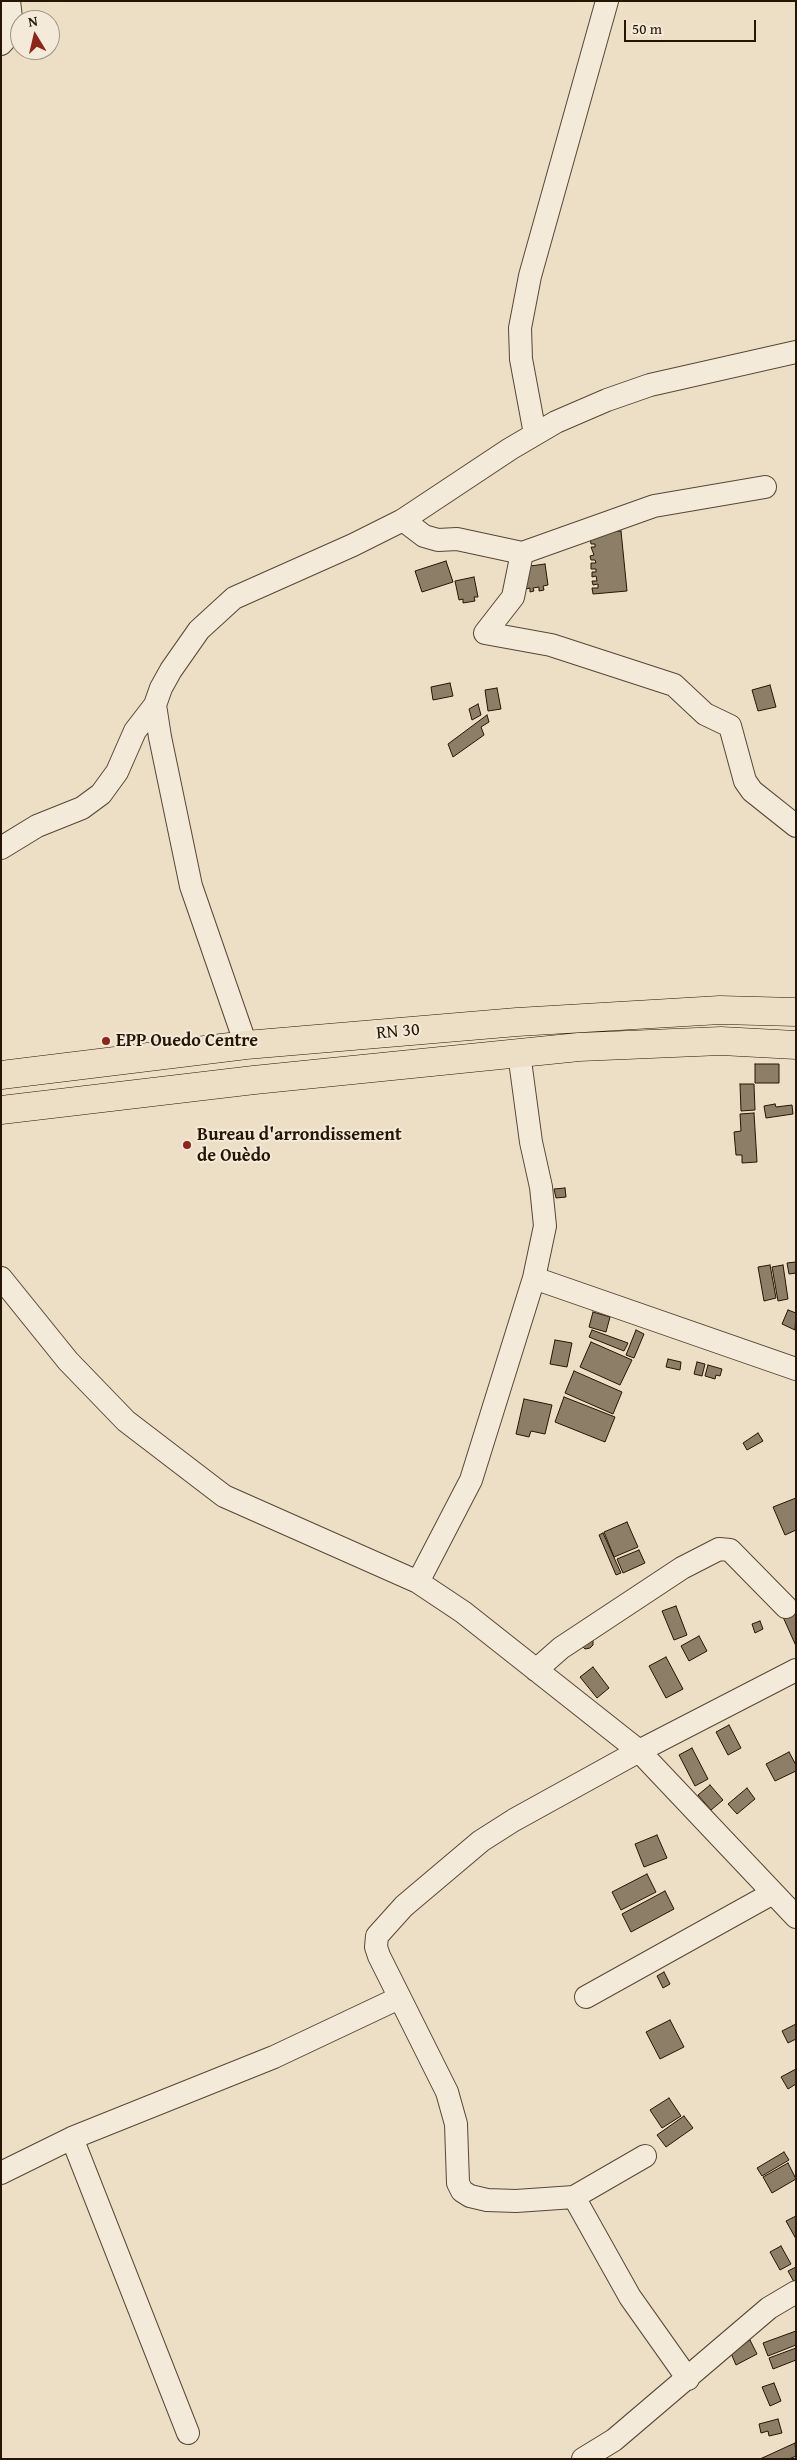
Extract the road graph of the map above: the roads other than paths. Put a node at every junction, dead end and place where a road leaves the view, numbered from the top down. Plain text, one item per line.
1 (9, 1) edge
2 (607, 1) edge
3 (1, 44) edge
4 (796, 352) edge
5 (535, 434) junction
6 (765, 486) dead end
7 (403, 520) junction
8 (522, 553) junction
9 (155, 705) junction
10 (796, 826) edge
11 (1, 848) edge
12 (796, 1012) edge
13 (796, 1044) edge
14 (246, 1045) junction
15 (518, 1053) junction
16 (1, 1075) edge
17 (1, 1110) edge
18 (1, 1278) edge
19 (534, 1278) junction
20 (796, 1369) edge
21 (418, 1582) junction
22 (786, 1607) dead end
23 (536, 1670) junction
24 (796, 1670) edge
25 (639, 1751) junction
26 (773, 1894) junction
27 (796, 1917) edge
28 (586, 1997) dead end
29 (399, 1998) junction
30 (72, 2138) junction
31 (645, 2156) dead end
32 (1, 2173) edge
33 (574, 2197) junction
34 (796, 2292) edge
35 (688, 2379) junction
36 (188, 2433) dead end
37 (583, 2459) edge

1 - 3 street
2 - 5 street
4 - 5 street
5 - 7 street
6 - 8 street
7 - 8 street
7 - 9 street
8 - 10 street
9 - 11 street
9 - 14 street
12 - 14 main road, RN 30 / RN 30
13 - 15 main road, RN 30
14 - 16 main road, RN 30 / RN 30
15 - 17 main road, RN 30
15 - 19 street
18 - 21 street
19 - 20 street
19 - 21 street
21 - 23 street
22 - 23 street
23 - 25 street
24 - 25 street
25 - 26 street
25 - 29 street
26 - 27 street
26 - 28 street
29 - 30 street
29 - 33 street
30 - 32 street
30 - 36 street
31 - 33 street
33 - 35 street
34 - 35 street
35 - 37 street

